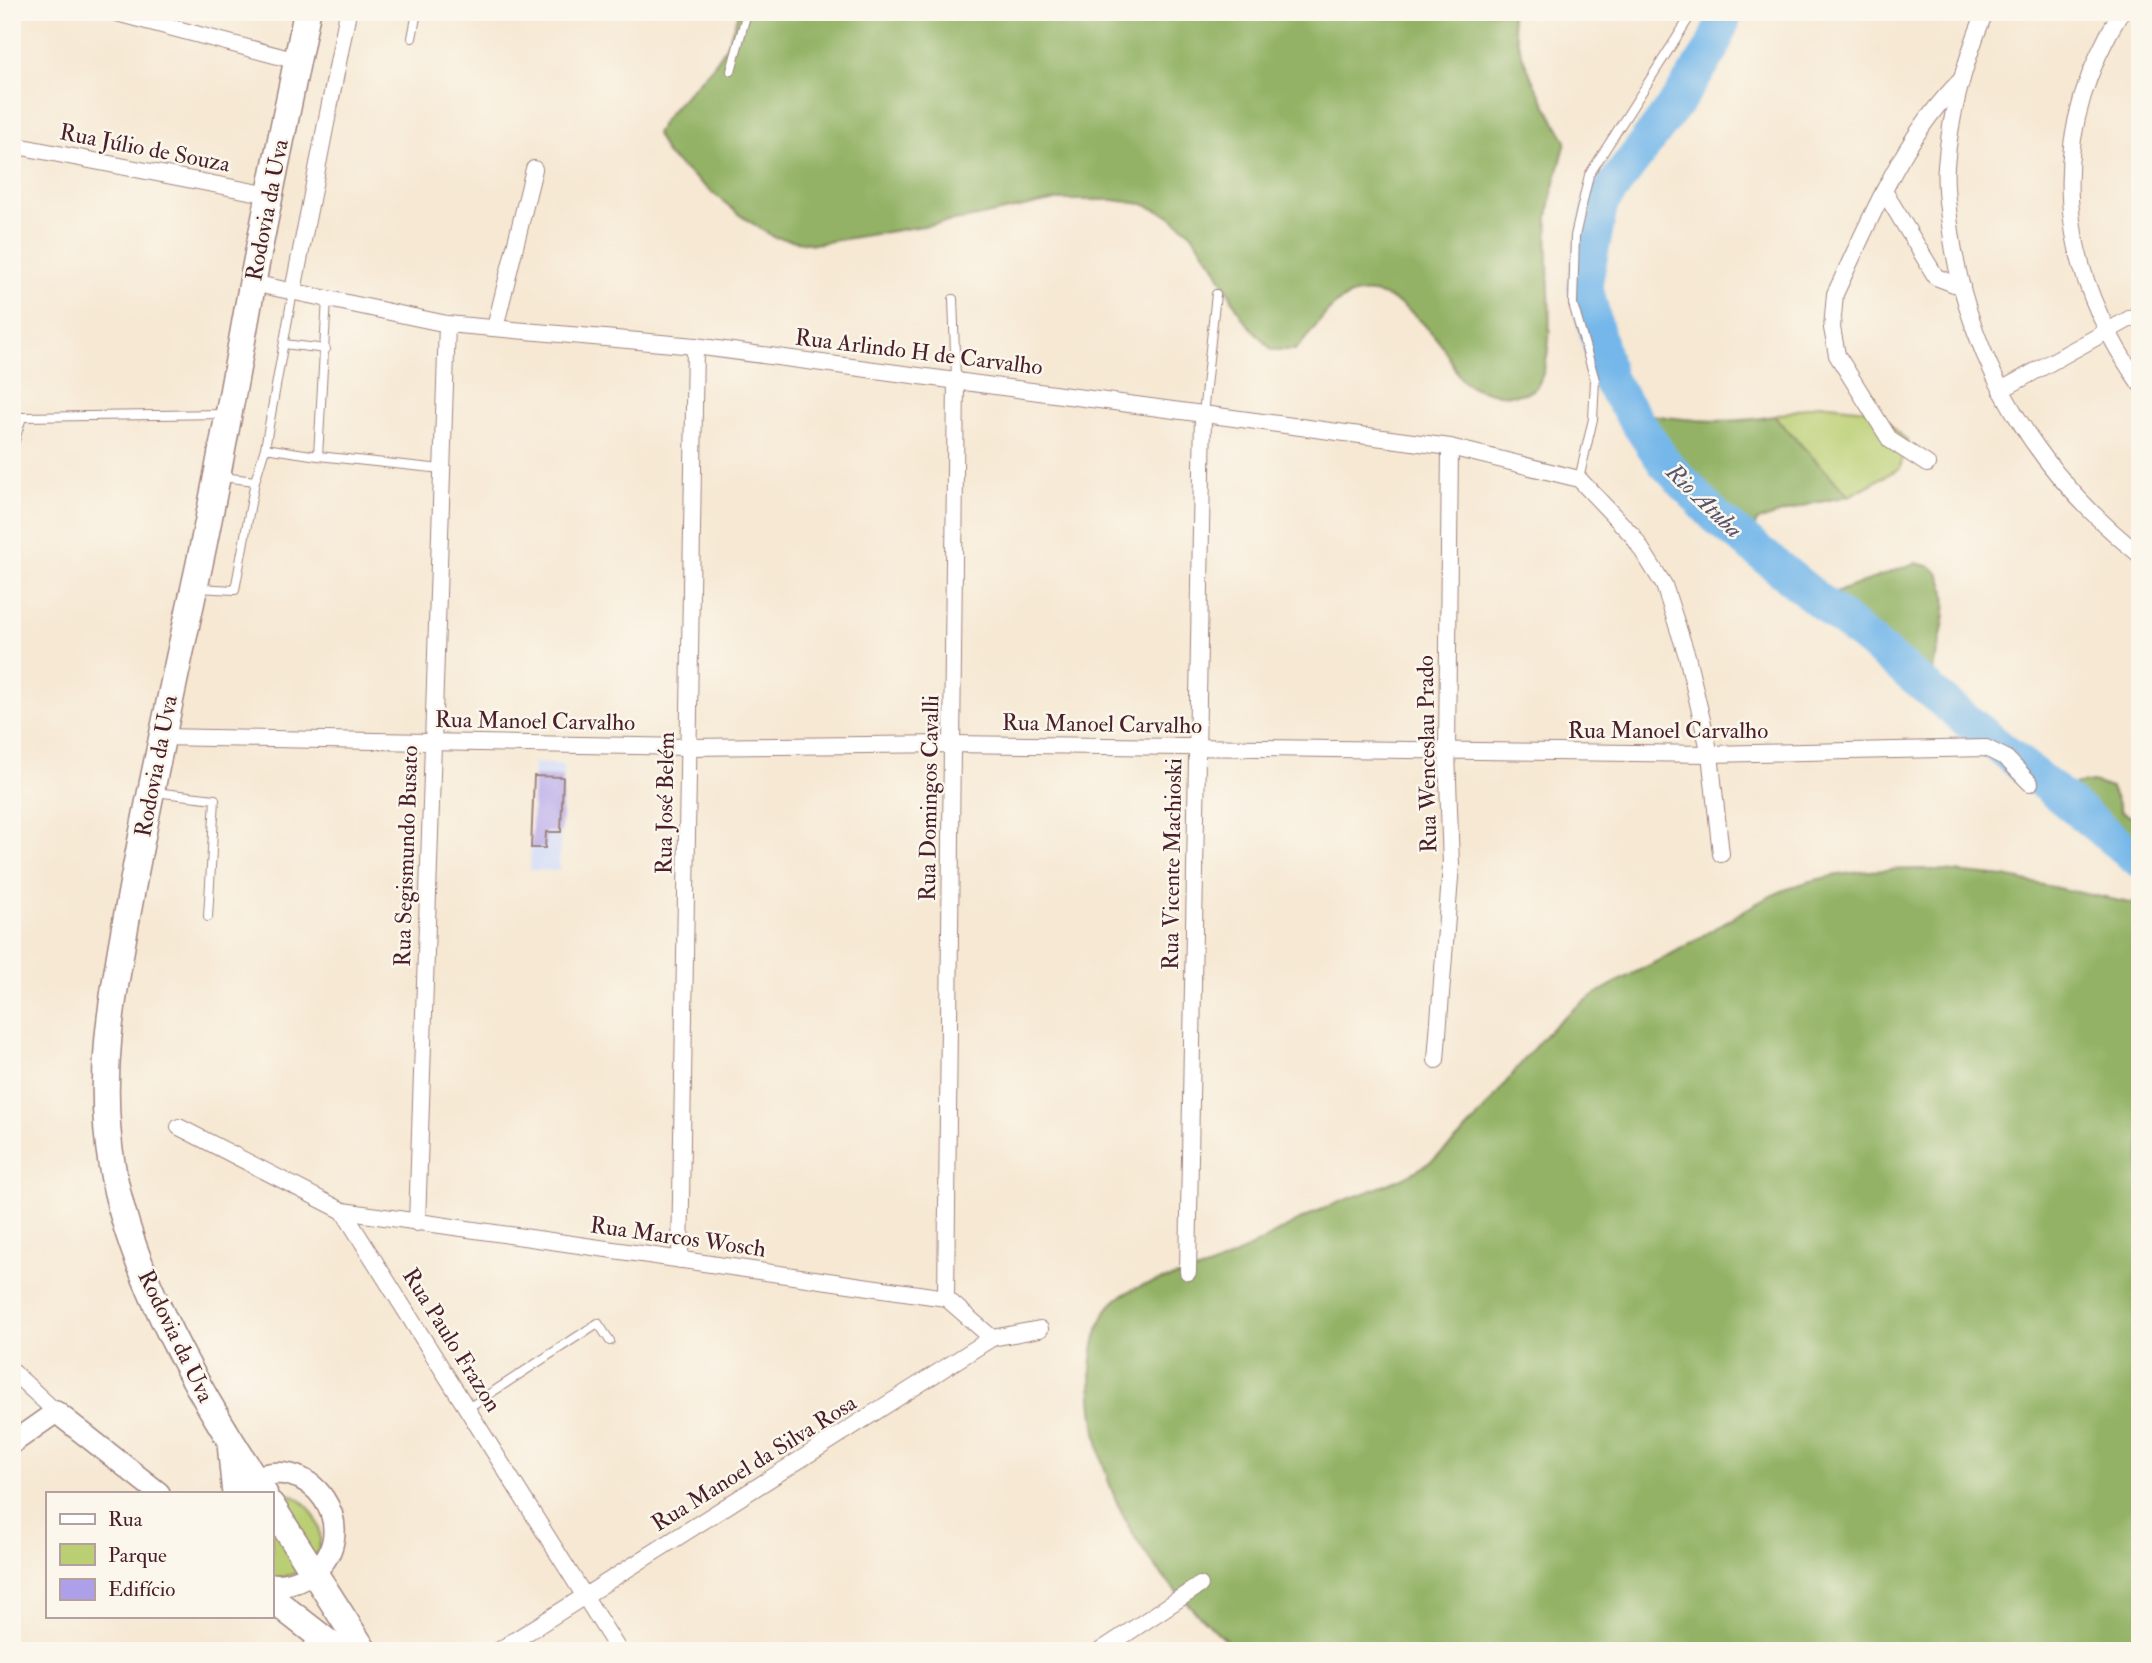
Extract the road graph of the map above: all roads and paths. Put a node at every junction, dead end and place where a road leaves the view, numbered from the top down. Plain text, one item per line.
1 (113, 12) edge
2 (307, 12) edge
3 (348, 12) edge
4 (417, 12) edge
5 (747, 12) edge
6 (1693, 12) edge
7 (1985, 12) edge
8 (2121, 12) edge
9 (412, 38) dead end
10 (297, 61) junction
11 (731, 71) dead end
12 (1961, 80) junction
13 (12, 145) edge
14 (534, 169) dead end
15 (1884, 191) junction
16 (270, 195) junction
17 (252, 282) junction
18 (1962, 287) junction
19 (293, 291) junction
20 (1216, 294) dead end
21 (327, 298) junction
22 (953, 299) dead end
23 (2140, 313) edge
24 (447, 324) junction
25 (495, 328) junction
26 (2108, 333) junction
27 (284, 344) junction
28 (695, 346) junction
29 (326, 349) junction
30 (956, 379) junction
31 (2140, 384) edge
32 (2001, 390) junction
33 (229, 414) junction
34 (1203, 414) junction
35 (1450, 447) junction
36 (265, 448) junction
37 (12, 450) edge
38 (318, 456) junction
39 (1927, 464) dead end
40 (442, 469) junction
41 (218, 476) junction
42 (1578, 479) junction
43 (255, 481) junction
44 (2140, 555) edge
45 (194, 587) junction
46 (161, 737) junction
47 (433, 742) junction
48 (952, 744) junction
49 (689, 747) junction
50 (1196, 748) junction
51 (1447, 752) junction
52 (1710, 754) junction
53 (2030, 783) dead end
54 (150, 791) junction
55 (1721, 854) dead end
56 (208, 917) dead end
57 (1436, 1060) dead end
58 (179, 1127) dead end
59 (343, 1211) junction
60 (417, 1223) junction
61 (680, 1260) junction
62 (1188, 1272) dead end
63 (946, 1298) junction
64 (1040, 1329) dead end
65 (992, 1338) junction
66 (610, 1341) dead end
67 (12, 1371) edge
68 (468, 1408) junction
69 (56, 1412) junction
70 (12, 1443) edge
71 (246, 1489) edge
72 (159, 1492) edge
73 (273, 1508) edge
74 (315, 1571) junction
75 (273, 1584) edge
76 (1200, 1585) dead end
77 (586, 1597) junction
78 (273, 1600) edge
79 (311, 1642) edge
80 (340, 1651) edge
81 (364, 1651) edge
82 (498, 1651) edge
83 (619, 1651) edge
84 (1100, 1651) edge

1 - 10 street
2 - 10 highway, Rodovia da Uva
3 - 19 street
4 - 9 lane
5 - 11 lane
6 - 42 lane
7 - 12 street
8 - 26 street
10 - 16 highway, Rodovia da Uva
12 - 15 street
12 - 18 street
13 - 16 street, Rua Júlio de Souza
14 - 25 street
15 - 18 street
15 - 39 street
16 - 17 highway, Rodovia da Uva
17 - 19 street, Rua Arlindo H de Carvalho
17 - 33 highway, Rodovia da Uva
18 - 32 street
19 - 21 street, Rua Arlindo H de Carvalho
19 - 27 lane
20 - 34 lane
21 - 24 street, Rua Arlindo H de Carvalho
21 - 29 lane
22 - 30 lane, Rua Domingos Cavalli
23 - 26 street
24 - 25 street, Rua Arlindo H de Carvalho
24 - 40 street, Rua Segismundo Busato
25 - 28 street, Rua Arlindo H de Carvalho
26 - 31 street
26 - 32 street
27 - 29 lane
27 - 36 lane
28 - 30 street, Rua Arlindo H de Carvalho
28 - 49 street, Rua José Belém
29 - 38 lane
30 - 34 street, Rua Arlindo H de Carvalho
30 - 48 street, Rua Domingos Cavalli
32 - 44 street
33 - 37 lane
33 - 41 highway, Rodovia da Uva
34 - 35 street, Rua Arlindo H de Carvalho
34 - 50 street, Rua Vicente Machioski
35 - 42 street, Rua Arlindo H de Carvalho
35 - 51 street, Rua Wenceslau Prado
36 - 38 lane
36 - 43 lane
38 - 40 lane
40 - 47 street, Rua Segismundo Busato
41 - 43 lane
41 - 45 highway, Rodovia da Uva
42 - 52 street
43 - 45 lane
45 - 46 highway, Rodovia da Uva
46 - 47 street, Rua Manoel Carvalho
46 - 54 highway, Rodovia da Uva
47 - 49 street, Rua Manoel Carvalho
47 - 60 street, Rua Segismundo Busato
48 - 49 street, Rua Manoel Carvalho
48 - 50 street, Rua Manoel Carvalho
48 - 63 street, Rua Domingos Cavalli
49 - 61 street, Rua José Belém
50 - 51 street, Rua Manoel Carvalho
50 - 62 street, Rua Vicente Machioski
51 - 52 street, Rua Manoel Carvalho
51 - 57 street, Rua Wenceslau Prado
52 - 53 street, Rua Manoel Carvalho
52 - 55 street
54 - 56 lane
54 - 71 highway, Rodovia da Uva
58 - 59 street
59 - 60 street, Rua Marcos Wosch
59 - 68 street, Rua Paulo Frazon
60 - 61 street, Rua Marcos Wosch
61 - 63 street, Rua Marcos Wosch
63 - 65 street
64 - 65 street, Rua Manoel da Silva Rosa
65 - 77 street, Rua Manoel da Silva Rosa
66 - 68 lane
67 - 69 street
68 - 77 street, Rua Paulo Frazon
69 - 70 main road
69 - 72 main road
71 - 74 main road
73 - 74 highway
74 - 75 main road
74 - 81 highway
76 - 84 street
77 - 82 street, Rua Manoel da Silva Rosa
77 - 83 street, Rua Paulo Frazon
78 - 79 highway
79 - 80 highway

